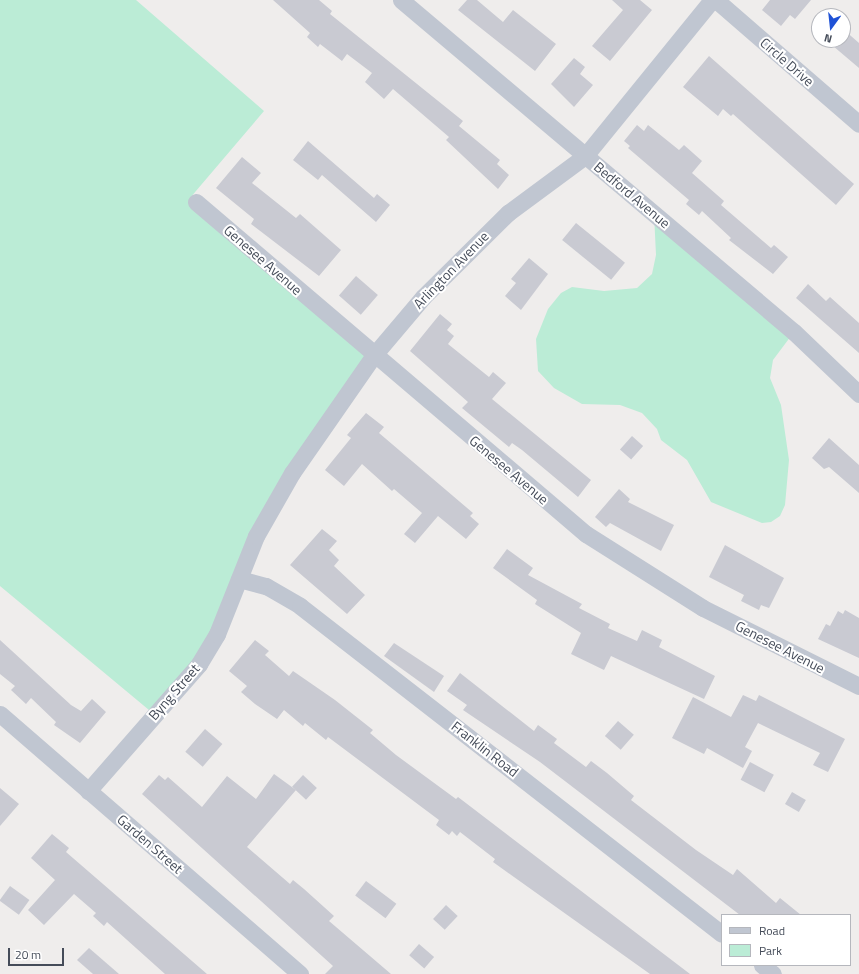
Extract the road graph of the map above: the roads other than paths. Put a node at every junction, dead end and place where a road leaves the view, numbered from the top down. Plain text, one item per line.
1 (401, 0) edge
2 (712, 0) edge
3 (716, 0) edge
4 (859, 124) edge
5 (585, 156) junction
6 (196, 202) dead end
7 (374, 355) junction
8 (859, 394) edge
9 (239, 579) junction
10 (859, 686) edge
11 (0, 714) edge
12 (88, 791) junction
13 (721, 933) edge
14 (763, 966) edge
15 (300, 974) edge
16 (773, 974) edge

1 - 5 street, Bedford Avenue
2 - 5 street, Arlington Avenue
3 - 4 street, Circle Drive
5 - 7 street, Arlington Avenue
5 - 8 street, Bedford Avenue
6 - 7 street, Genesee Avenue
7 - 9 street, Arlington Avenue
7 - 10 street, Genesee Avenue
9 - 12 street, Byng Street
9 - 13 street, Franklin Road
11 - 12 street, Garden Street
12 - 15 street, Garden Street
14 - 16 street

